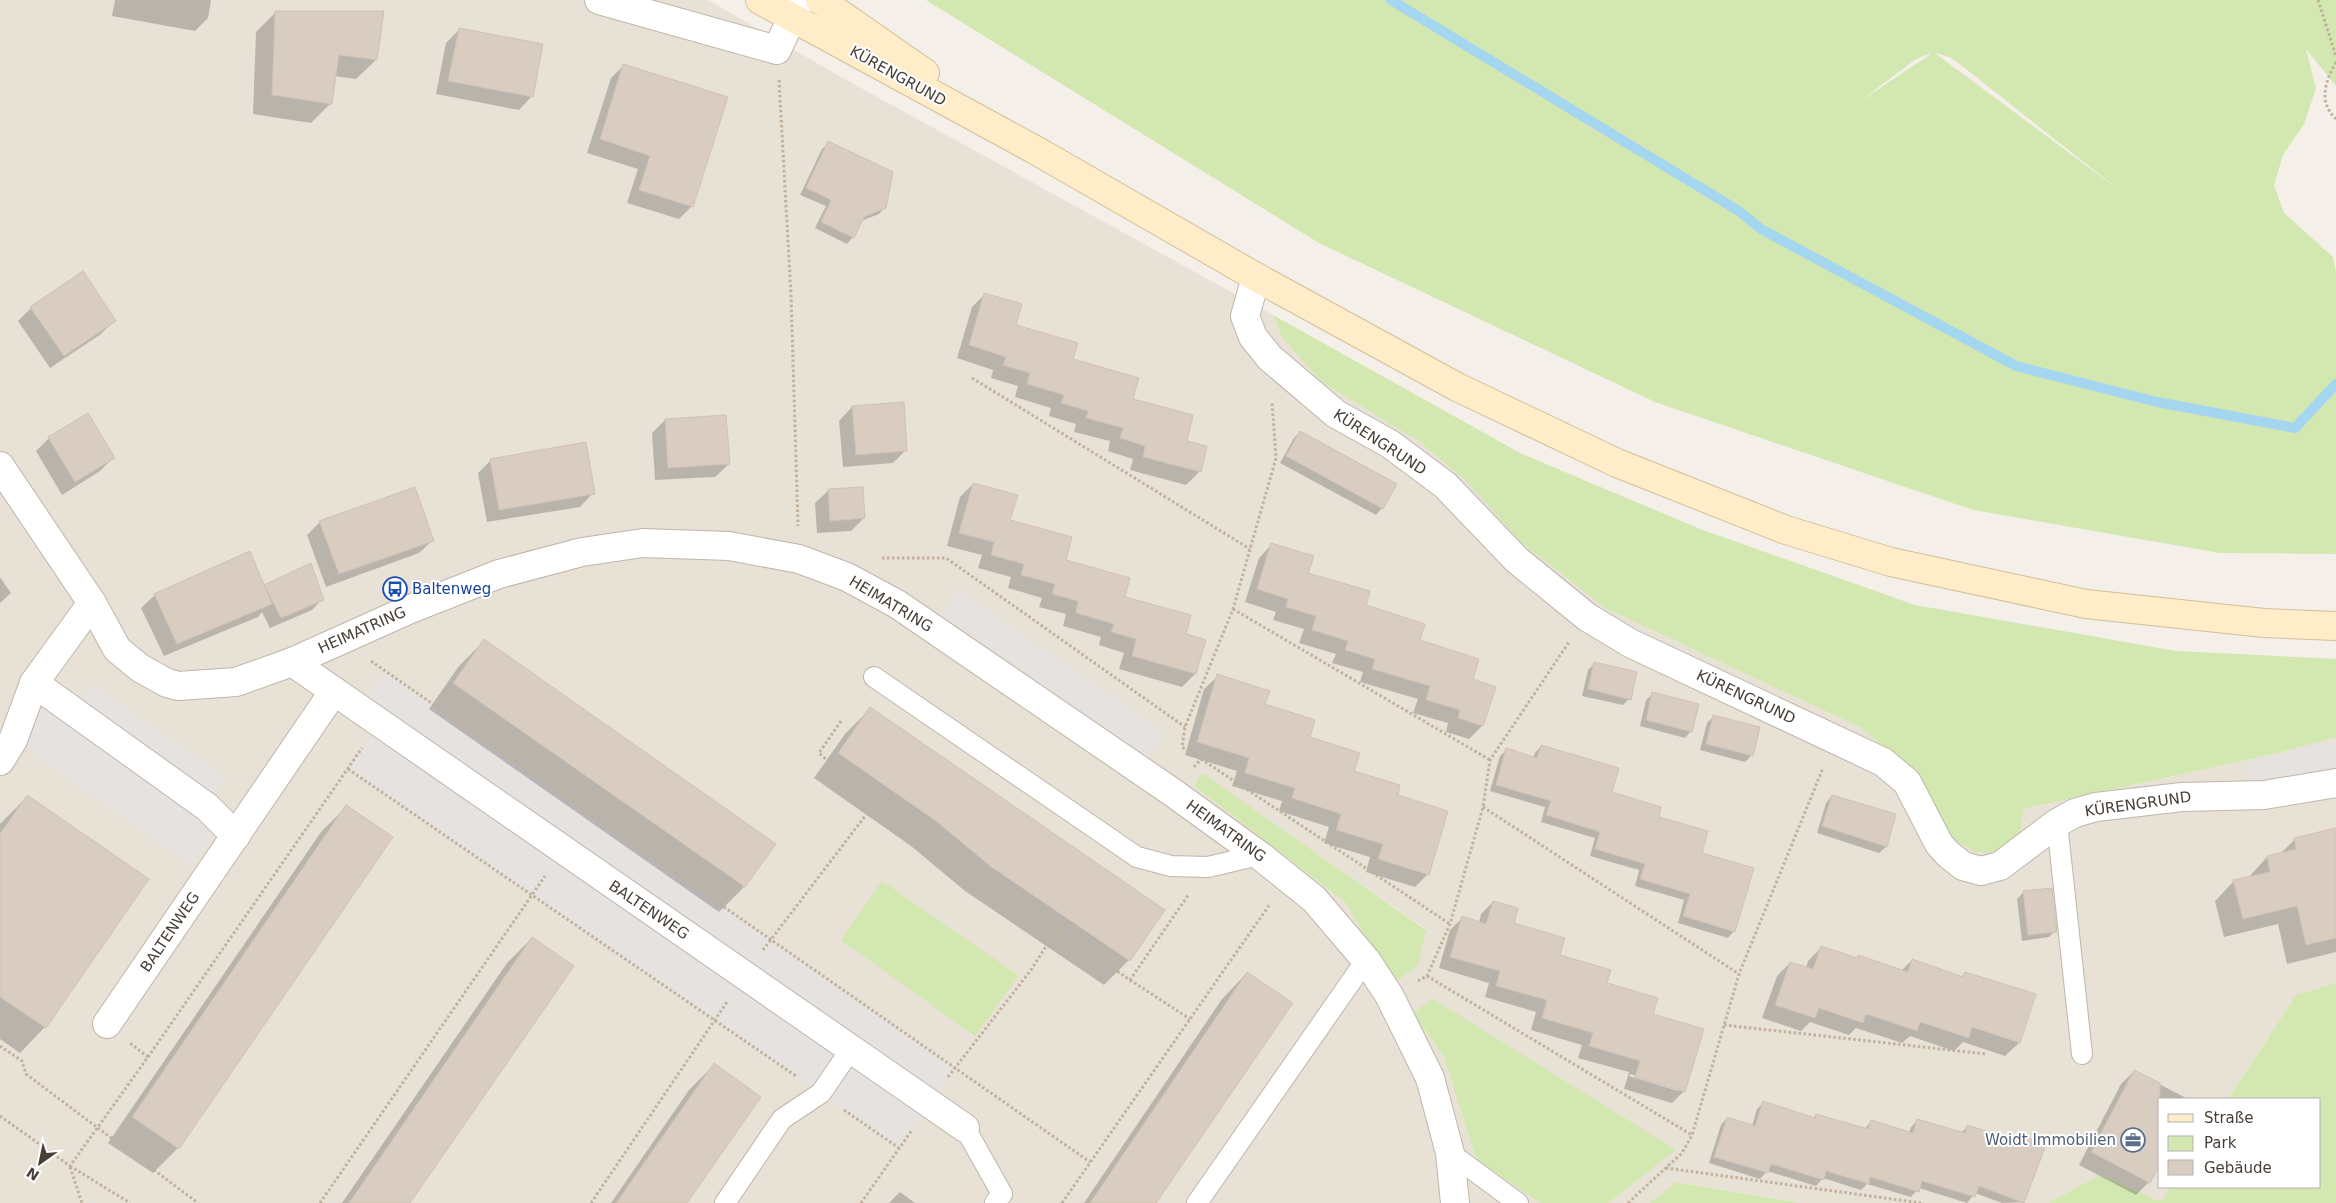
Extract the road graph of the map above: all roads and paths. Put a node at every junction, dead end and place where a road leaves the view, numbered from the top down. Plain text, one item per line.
1 (600, 0) edge
2 (760, 0) edge
3 (820, 0) edge
4 (2318, 0) edge
5 (796, 9) edge
6 (777, 50) junction
7 (2336, 56) edge
8 (2336, 62) edge
9 (2336, 120) edge
10 (1037, 151) junction
11 (1256, 277) junction
12 (1270, 358) junction
13 (972, 378) dead end
14 (0, 466) edge
15 (1250, 549) junction
16 (878, 558) dead end
17 (799, 559) junction
18 (92, 604) junction
19 (1233, 609) junction
20 (1587, 617) junction
21 (2336, 626) edge
22 (363, 656) dead end
23 (292, 662) junction
24 (874, 677) dead end
25 (34, 683) junction
26 (334, 691) junction
27 (841, 721) dead end
28 (380, 723) junction
29 (1185, 727) junction
30 (1836, 739) junction
31 (1201, 760) junction
32 (1490, 760) junction
33 (0, 761) edge
34 (348, 769) junction
35 (2336, 783) edge
36 (1172, 792) junction
37 (875, 803) junction
38 (1483, 807) junction
39 (2057, 823) junction
40 (236, 836) junction
41 (1259, 855) junction
42 (1208, 867) junction
43 (1289, 878) junction
44 (531, 895) junction
45 (1450, 924) junction
46 (1057, 930) junction
47 (770, 940) junction
48 (1366, 960) junction
49 (1739, 974) junction
50 (745, 976) junction
51 (1130, 980) junction
52 (1190, 1019) junction
53 (714, 1022) junction
54 (107, 1024) joint
55 (1724, 1025) junction
56 (0, 1046) edge
57 (851, 1049) junction
58 (1986, 1054) dead end
59 (2082, 1054) dead end
60 (148, 1057) junction
61 (955, 1068) junction
62 (821, 1093) junction
63 (930, 1104) junction
64 (0, 1116) edge
65 (98, 1128) junction
66 (965, 1128) joint
67 (1692, 1135) junction
68 (1450, 1153) junction
69 (1090, 1162) junction
70 (70, 1166) junction
71 (1665, 1168) junction
72 (82, 1203) edge
73 (130, 1203) edge
74 (198, 1203) edge
75 (320, 1203) edge
76 (591, 1203) edge
77 (725, 1203) edge
78 (861, 1203) edge
79 (995, 1203) edge
80 (1062, 1203) edge
81 (1197, 1203) edge
82 (1455, 1203) edge
83 (1518, 1203) edge
84 (1628, 1203) edge
85 (1921, 1203) edge

1 - 6 street
2 - 5 main road, KÜRENGRUND
3 - 10 main road, KÜRENGRUND
4 - 7 path
5 - 6 street
5 - 10 main road, KÜRENGRUND
6 - 17 path
8 - 9 path
10 - 11 main road, KÜRENGRUND
11 - 12 street, KÜRENGRUND
11 - 21 main road, KÜRENGRUND
12 - 15 path
12 - 20 street, KÜRENGRUND
13 - 15 path
14 - 18 street, HEIMATRING
15 - 19 path
16 - 29 path
17 - 23 street, HEIMATRING
17 - 36 street, HEIMATRING
18 - 23 street, HEIMATRING
18 - 25 street
19 - 29 path
19 - 32 path
20 - 30 street, KÜRENGRUND
20 - 32 path
22 - 47 path
23 - 26 street, BALTENWEG
24 - 42 lane
25 - 33 street
25 - 40 street
26 - 28 street, BALTENWEG
26 - 40 street, BALTENWEG
27 - 37 path
28 - 34 path
28 - 50 street, BALTENWEG
29 - 31 path
30 - 39 street, KÜRENGRUND
30 - 49 path
31 - 36 path
31 - 45 path
32 - 38 path
34 - 44 path
34 - 60 path
35 - 39 street, KÜRENGRUND
36 - 41 street, HEIMATRING
37 - 46 path
37 - 47 path
38 - 45 path
38 - 49 path
39 - 59 lane
40 - 54 street, BALTENWEG
41 - 42 lane
41 - 43 street, HEIMATRING
42 - 51 path
43 - 48 street, HEIMATRING
43 - 52 path
44 - 53 path
44 - 75 path
45 - 67 path
46 - 51 path
46 - 61 path
47 - 50 path
47 - 61 path
48 - 68 street, HEIMATRING
48 - 81 lane
49 - 55 path
50 - 57 street, BALTENWEG
51 - 52 path
52 - 69 path
53 - 62 path
53 - 76 path
54 - 60 path
55 - 58 path
55 - 67 path
56 - 65 path
57 - 62 lane
57 - 63 street, BALTENWEG
60 - 65 path
61 - 63 path
61 - 69 path
62 - 77 lane
62 - 78 path
63 - 66 street, BALTENWEG
64 - 70 path
65 - 70 path
65 - 74 path
66 - 79 lane
67 - 71 path
68 - 82 street, HEIMATRING
68 - 83 lane
69 - 80 path
70 - 72 path
70 - 73 path
71 - 84 path
71 - 85 path

